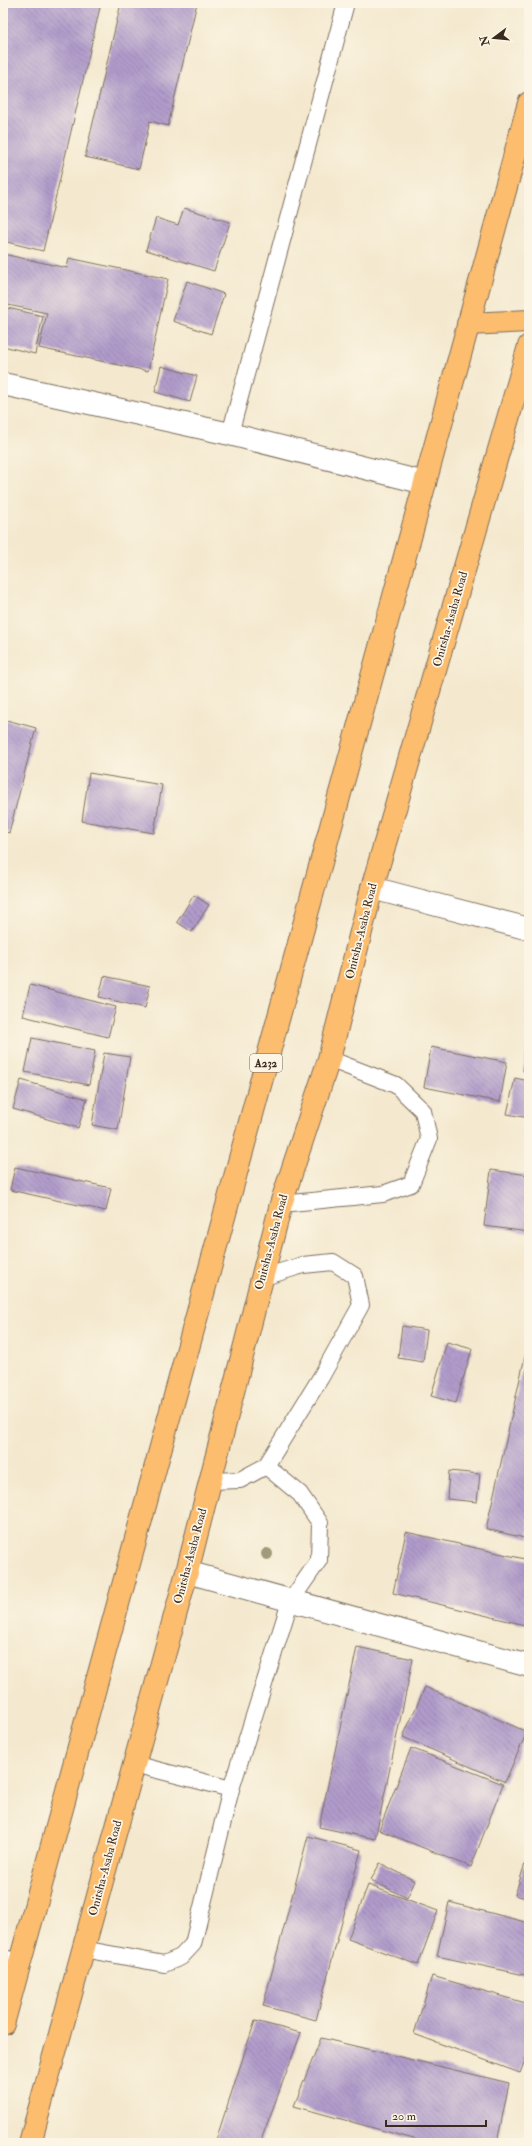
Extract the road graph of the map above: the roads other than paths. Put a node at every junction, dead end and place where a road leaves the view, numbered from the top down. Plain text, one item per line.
1 (346, 3) edge
2 (529, 102) edge
3 (529, 321) edge
4 (468, 324) junction
5 (529, 346) edge
6 (3, 384) edge
7 (230, 434) junction
8 (425, 483) junction
9 (372, 888) junction
10 (529, 929) edge
11 (329, 1060) junction
12 (281, 1204) junction
13 (261, 1278) junction
14 (266, 1466) junction
15 (210, 1481) junction
16 (187, 1572) junction
17 (290, 1602) junction
18 (529, 1666) edge
19 (134, 1764) junction
20 (231, 1789) junction
21 (83, 1949) junction
22 (11, 1963) edge
23 (3, 2024) edge
24 (30, 2143) edge

1 - 7 lane
2 - 4 highway, A232
3 - 4 highway
4 - 8 highway, A232
5 - 9 highway, Onitsha-Asaba Road
6 - 7 street
7 - 8 street
8 - 22 highway, A232
9 - 10 street
9 - 11 highway, Onitsha-Asaba Road
11 - 12 highway, Onitsha-Asaba Road
11 - 12 lane
12 - 13 highway, Onitsha-Asaba Road
13 - 14 lane
13 - 15 highway, Onitsha-Asaba Road
14 - 15 lane
14 - 17 lane
15 - 16 highway, Onitsha-Asaba Road
16 - 17 street
16 - 19 highway, Onitsha-Asaba Road
17 - 18 street
17 - 20 lane
19 - 20 lane
19 - 21 highway, Onitsha-Asaba Road
20 - 21 lane
21 - 24 highway, Onitsha-Asaba Road
22 - 23 highway, A232

